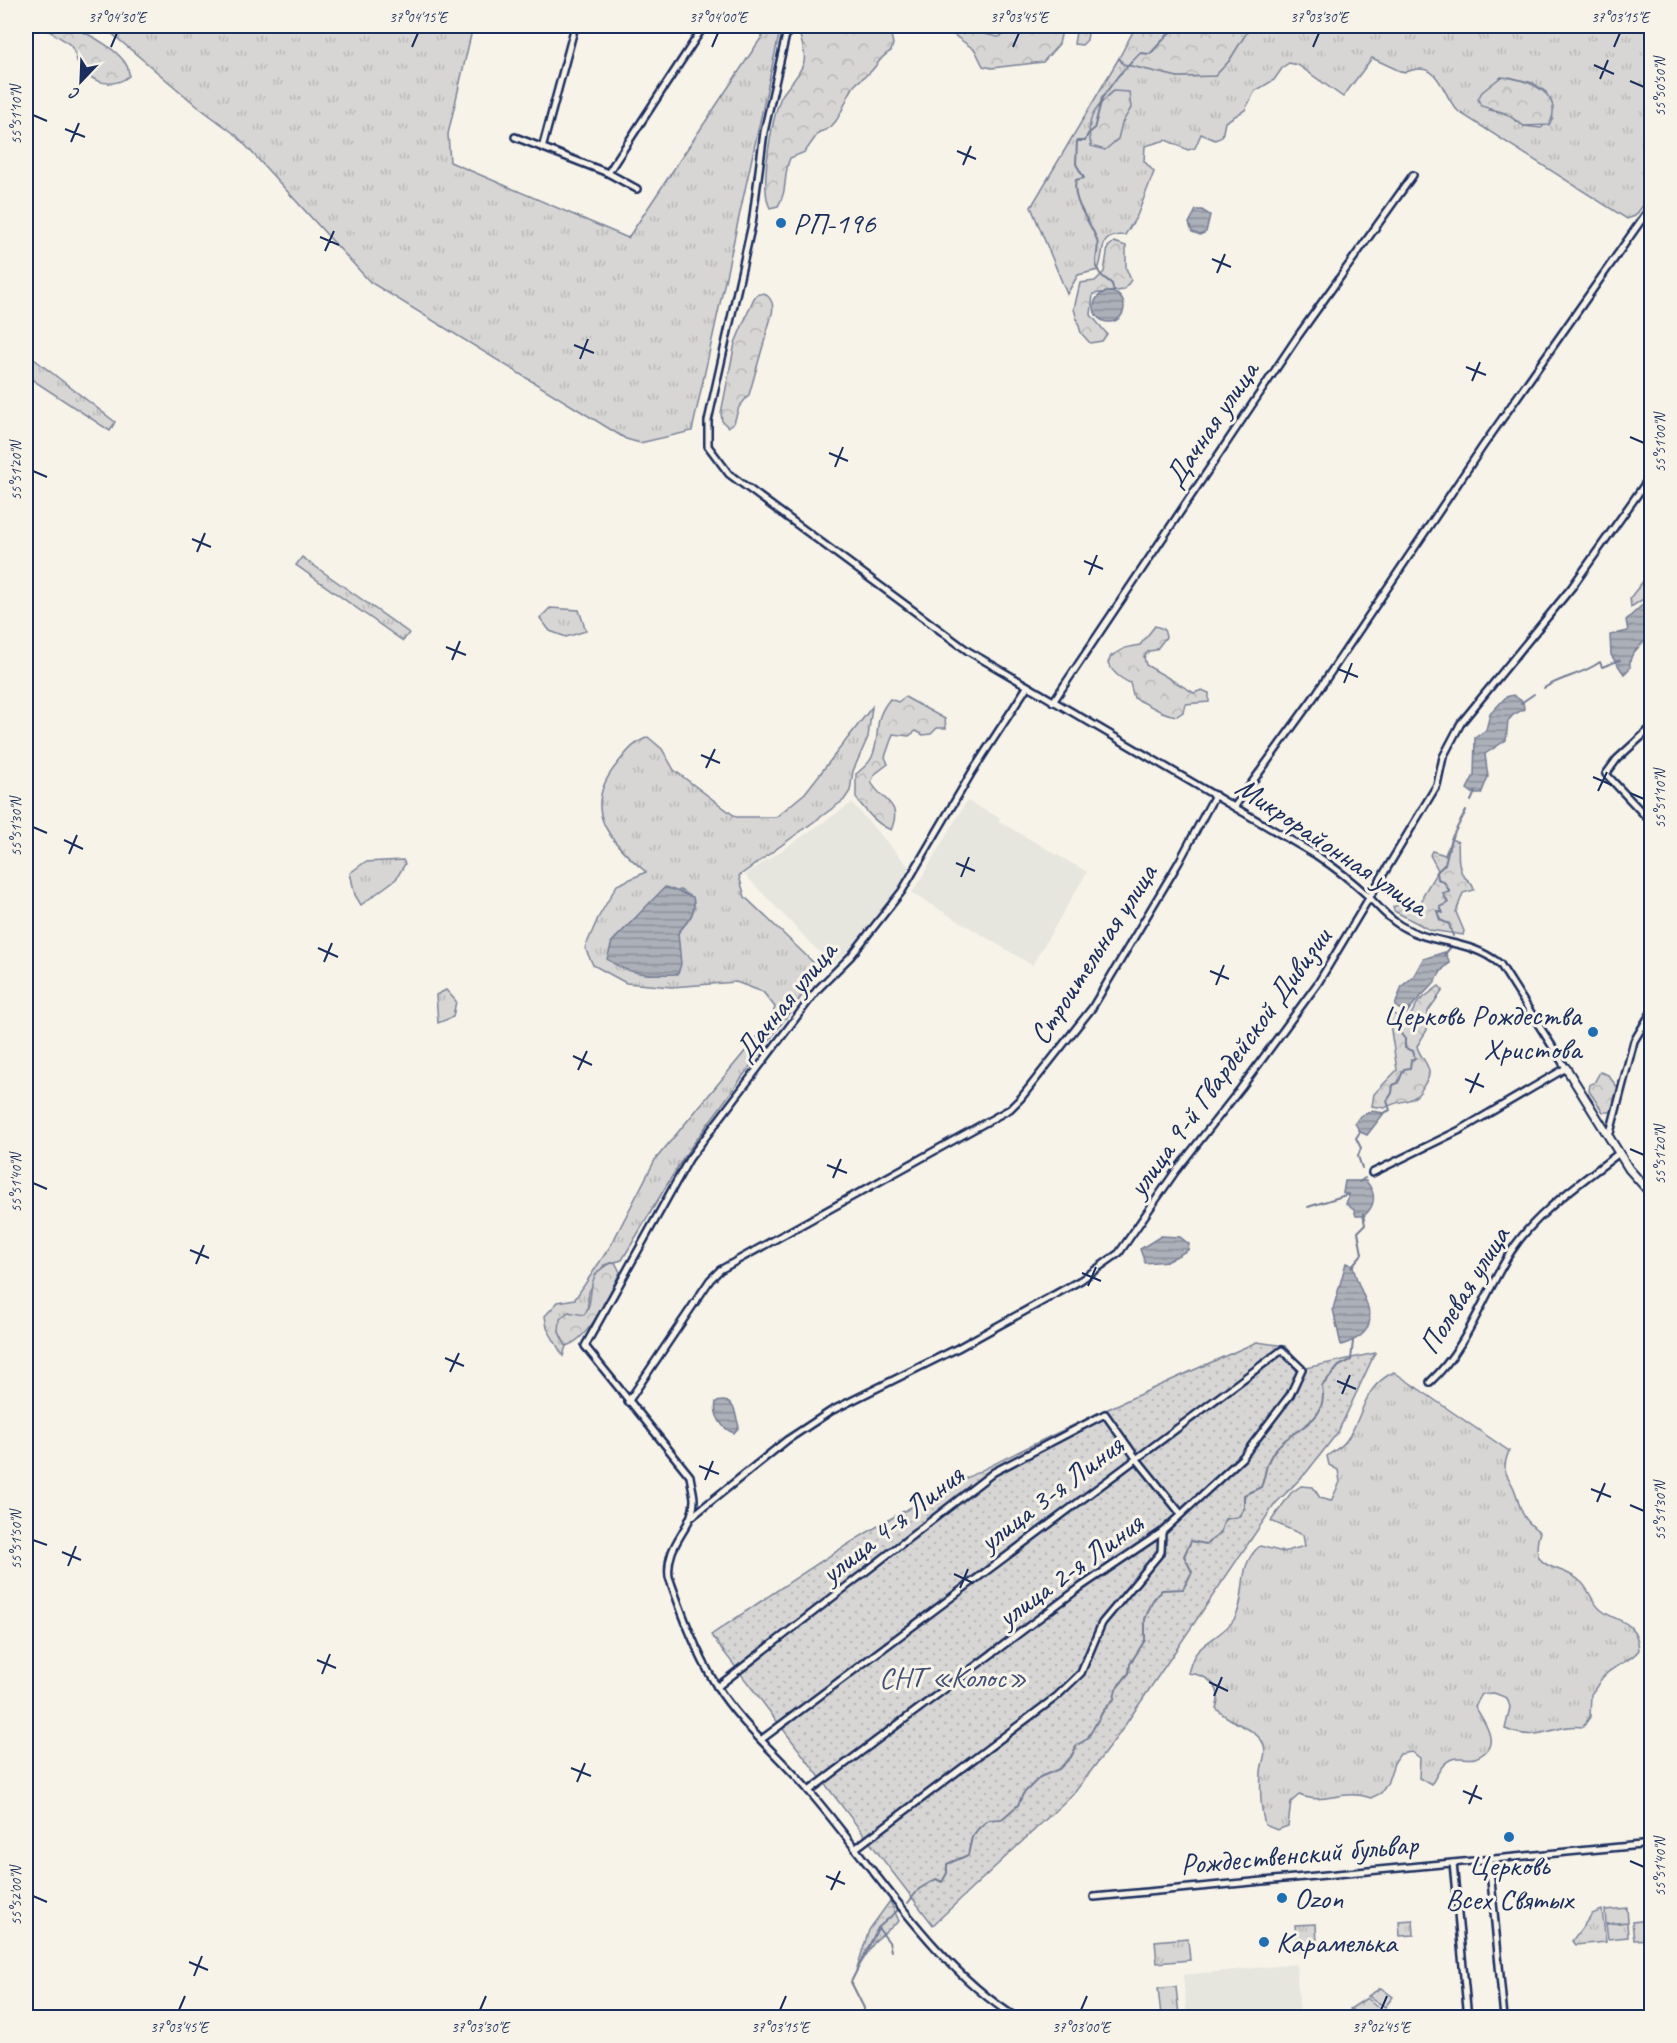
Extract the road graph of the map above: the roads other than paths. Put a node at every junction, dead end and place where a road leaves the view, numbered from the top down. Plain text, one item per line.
1 (575, 26) edge
2 (704, 26) edge
3 (788, 26) edge
4 (515, 136) dead end
5 (543, 145) junction
6 (608, 173) junction
7 (1413, 175) dead end
8 (637, 189) dead end
9 (1652, 205) edge
10 (1652, 474) edge
11 (1027, 687) junction
12 (1053, 702) junction
13 (1652, 727) edge
14 (1215, 795) junction
15 (1235, 806) junction
16 (1652, 823) edge
17 (1369, 897) junction
18 (1652, 1011) edge
19 (1566, 1068) junction
20 (1609, 1137) junction
21 (1619, 1153) junction
22 (1372, 1173) dead end
23 (1652, 1195) edge
24 (1281, 1350) joint
25 (1430, 1382) dead end
26 (628, 1402) junction
27 (1136, 1458) junction
28 (1181, 1514) junction
29 (688, 1520) junction
30 (1162, 1532) junction
31 (717, 1687) junction
32 (762, 1739) junction
33 (809, 1791) junction
34 (1652, 1844) edge
35 (856, 1848) junction
36 (1489, 1859) junction
37 (1452, 1863) junction
38 (1094, 1897) dead end
39 (1017, 2018) edge
40 (1468, 2018) edge
41 (1503, 2018) edge

1 - 5 street
2 - 6 street
3 - 11 street, Микрорайонная улица
4 - 5 street
5 - 6 street
6 - 8 street
7 - 12 street, Дачная улица
9 - 15 street
10 - 17 street, улица 9-й Гвардейской Дивизии
11 - 12 street, Микрорайонная улица
11 - 26 street, Дачная улица
12 - 14 street, Микрорайонная улица
13 - 16 street
14 - 15 street, Микрорайонная улица
14 - 26 street, Строительная улица
15 - 17 street, Микрорайонная улица
17 - 19 street, Микрорайонная улица
17 - 29 street, улица 9-й Гвардейской Дивизии
18 - 20 street
19 - 20 street, Микрорайонная улица
19 - 22 street
20 - 21 street, Микрорайонная улица
21 - 23 street, Микрорайонная улица
21 - 25 street, Полевая улица
24 - 27 street, улица 3-я Линия
24 - 28 street, улица 2-я Линия
26 - 29 street
27 - 28 street
27 - 31 street, улица 4-я Линия
27 - 32 street, улица 3-я Линия
28 - 30 street, улица 2-я Линия
29 - 31 street
30 - 33 street, улица 2-я Линия
30 - 35 street
31 - 32 street
32 - 33 street
33 - 35 street
34 - 36 street, Рождественский бульвар
35 - 39 street
36 - 37 street, Рождественский бульвар
36 - 41 street
37 - 38 street, Рождественский бульвар
37 - 40 street

